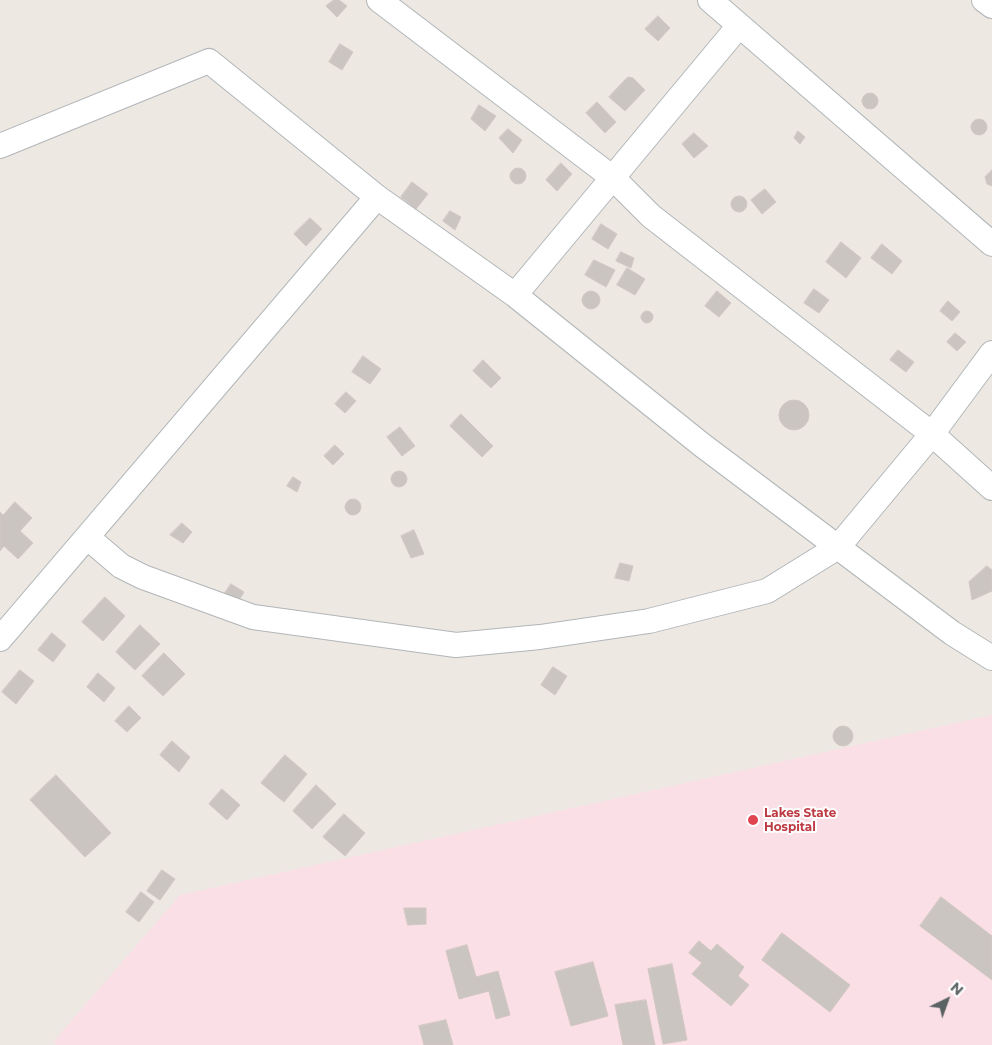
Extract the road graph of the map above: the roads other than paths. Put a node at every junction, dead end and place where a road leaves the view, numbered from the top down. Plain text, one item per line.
1 (379, 0) edge
2 (710, 0) edge
3 (984, 0) edge
4 (992, 6) edge
5 (738, 27) junction
6 (0, 146) edge
7 (613, 178) junction
8 (377, 197) junction
9 (992, 244) edge
10 (515, 294) junction
11 (992, 354) edge
12 (932, 434) junction
13 (992, 488) edge
14 (87, 537) junction
15 (838, 547) junction
16 (0, 639) edge
17 (992, 658) edge

1 - 7 street
2 - 5 street
3 - 4 street
5 - 7 street
5 - 9 street
6 - 8 street
7 - 10 street
7 - 12 street
8 - 10 street
8 - 14 street
10 - 15 street
11 - 12 street
12 - 13 street
12 - 15 street
14 - 15 street
14 - 16 street
15 - 17 street

